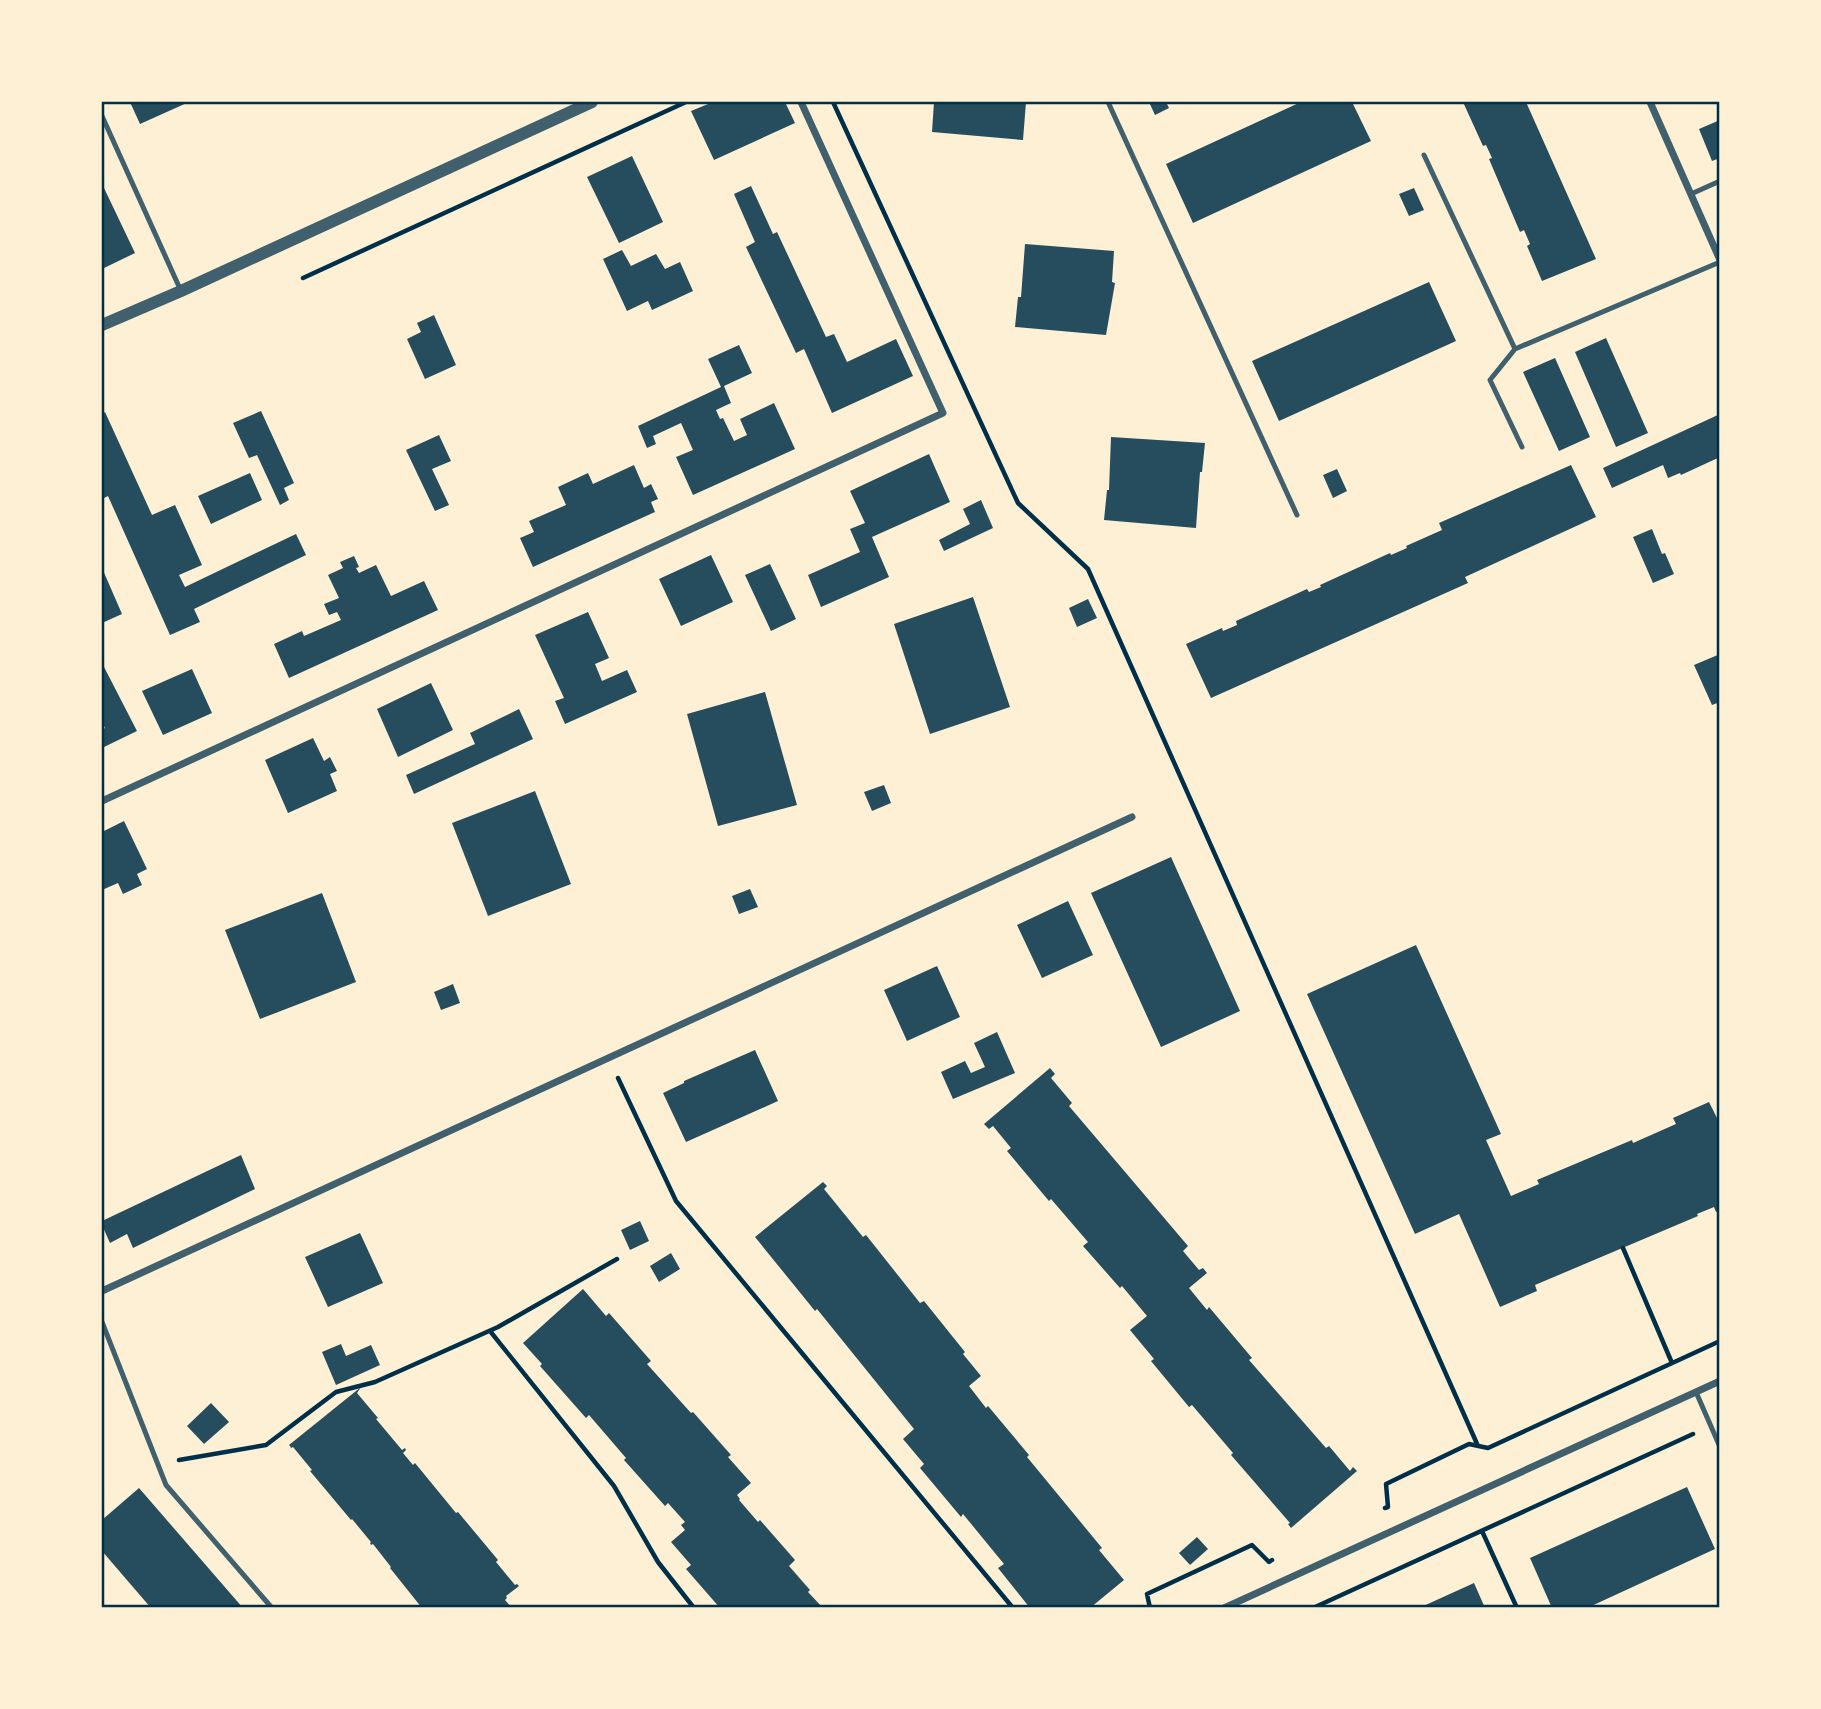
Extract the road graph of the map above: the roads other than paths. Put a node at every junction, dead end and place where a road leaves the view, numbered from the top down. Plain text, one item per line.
1 (592, 102) edge
2 (801, 102) edge
3 (1108, 102) edge
4 (1650, 102) edge
5 (102, 117) edge
6 (1424, 155) dead end
7 (1720, 181) edge
8 (1691, 194) junction
9 (1720, 261) edge
10 (180, 291) junction
11 (102, 326) edge
12 (1515, 349) junction
13 (1522, 446) dead end
14 (1297, 515) dead end
15 (102, 801) edge
16 (1132, 817) dead end
17 (102, 1291) edge
18 (102, 1322) edge
19 (1720, 1381) edge
20 (1696, 1392) junction
21 (1720, 1447) edge
22 (272, 1608) edge
23 (1224, 1608) edge

1 - 10 street
2 - 15 street
3 - 14 lane
4 - 8 street
5 - 10 lane
6 - 12 lane
7 - 8 lane
8 - 9 street
9 - 12 lane
10 - 11 street
12 - 13 lane
16 - 17 street
18 - 22 lane
19 - 20 street
20 - 21 lane
20 - 23 street

